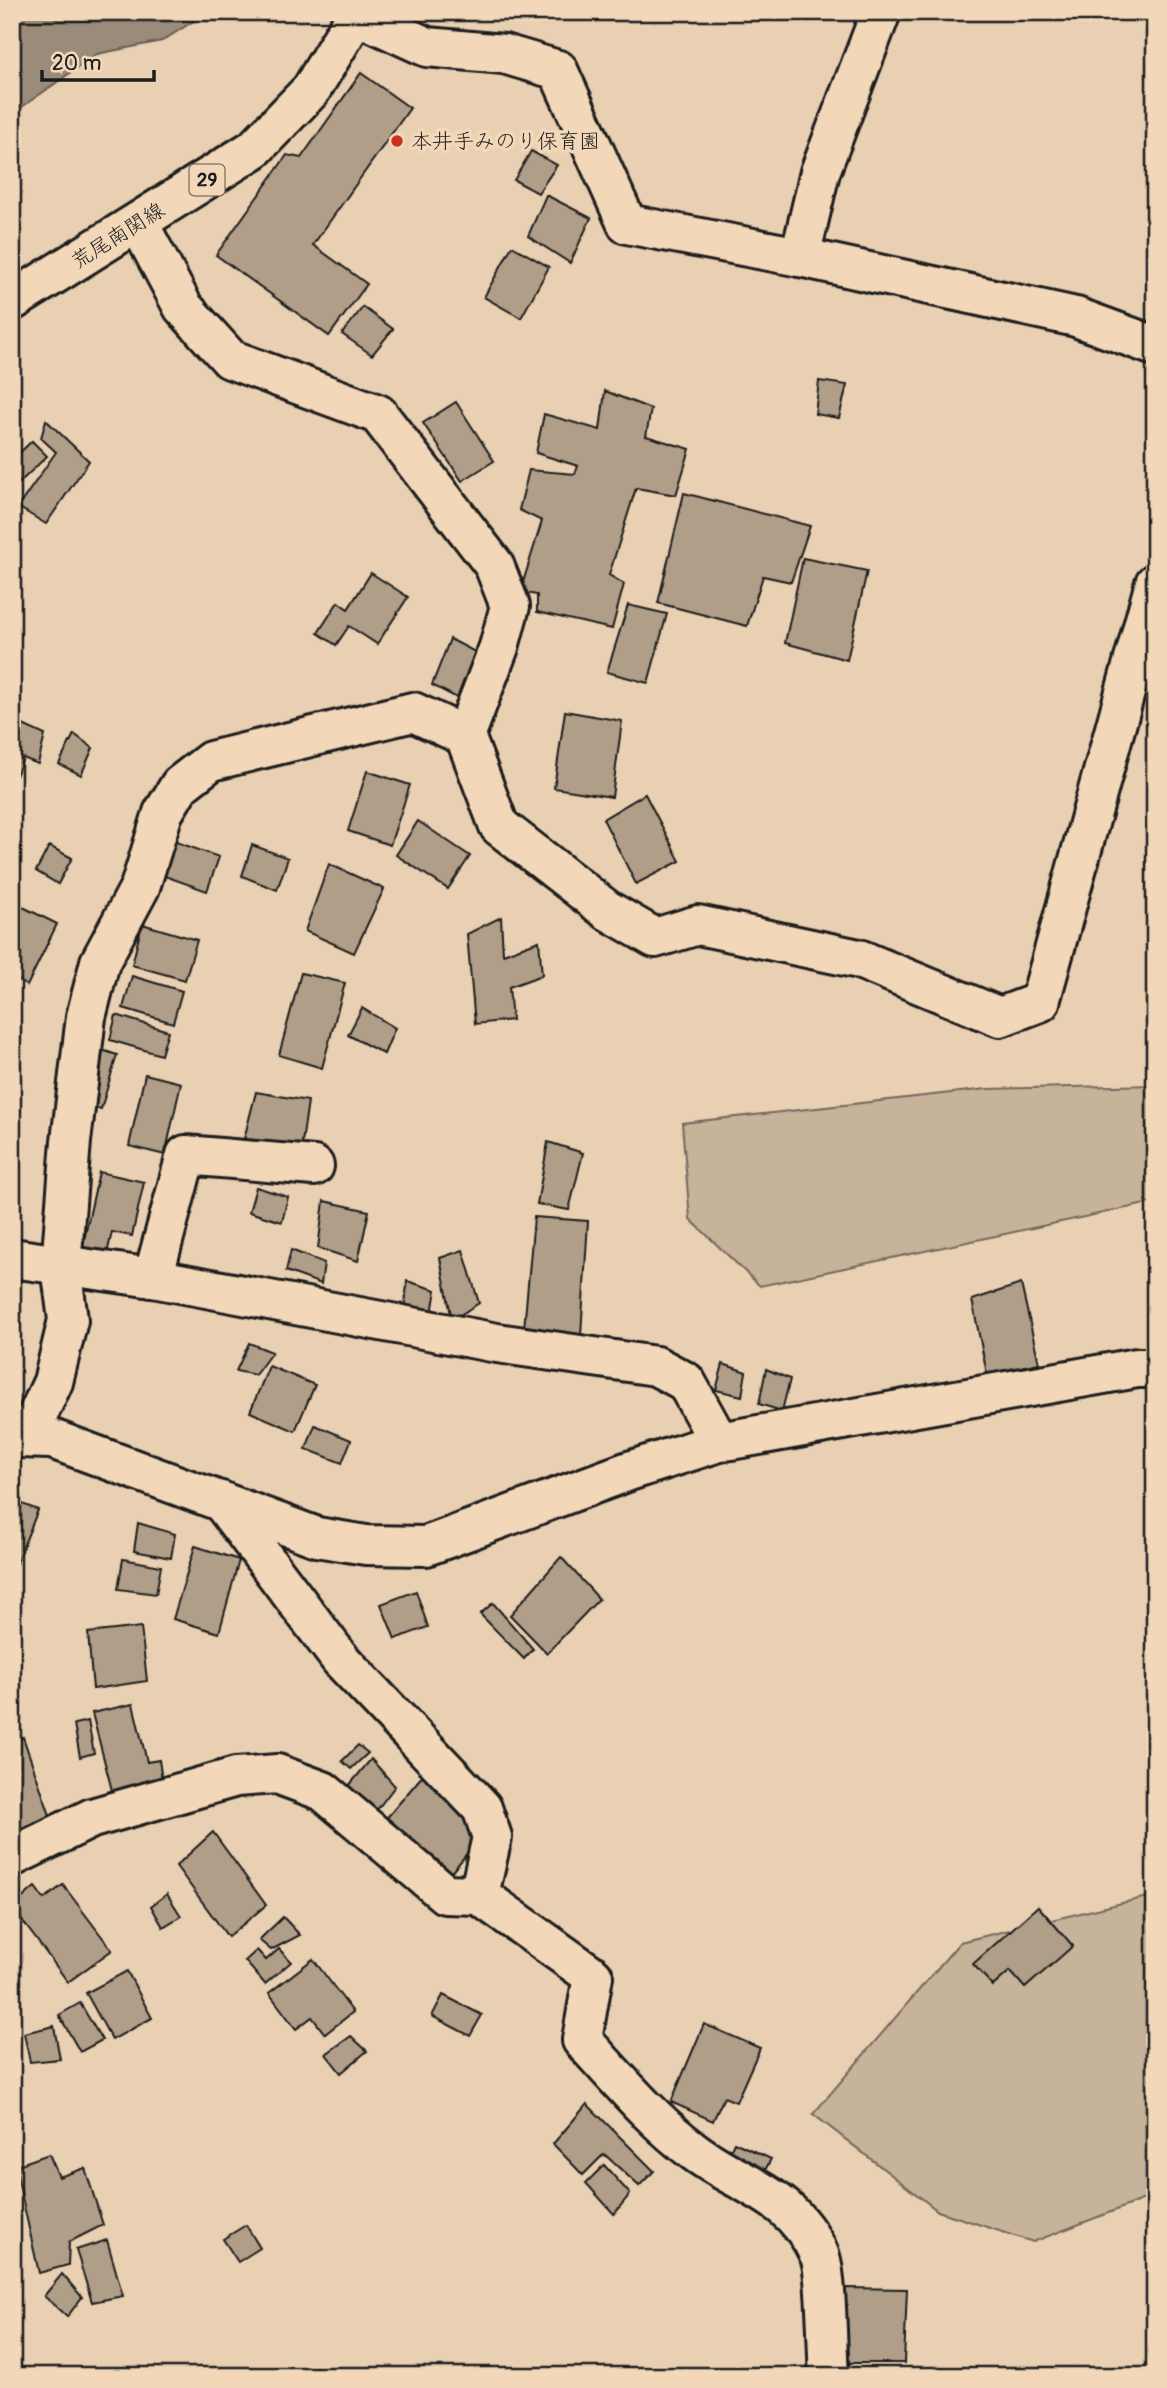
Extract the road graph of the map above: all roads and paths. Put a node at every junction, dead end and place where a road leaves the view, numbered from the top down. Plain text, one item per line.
1 (881, 12) edge
2 (357, 14) edge
3 (139, 224) junction
4 (800, 257) junction
5 (12, 301) edge
6 (1155, 346) edge
7 (1155, 583) edge
8 (1142, 684) edge
9 (465, 736) junction
10 (314, 1166) dead end
11 (12, 1258) edge
12 (61, 1266) junction
13 (153, 1278) junction
14 (1155, 1368) edge
15 (20, 1439) edge
16 (719, 1443) junction
17 (221, 1501) junction
18 (12, 1857) edge
19 (479, 1895) junction
20 (828, 2376) edge

1 - 4 street
2 - 3 street, 荒尾南関線 / 29
2 - 4 street
3 - 5 street, 荒尾南関線 / 29
3 - 9 street
4 - 6 street
7 - 8 street
8 - 9 street
9 - 12 street
10 - 13 street
11 - 12 street
12 - 13 street
12 - 15 street
13 - 16 street
14 - 16 street
15 - 17 street
16 - 17 street
17 - 19 street
18 - 19 street
19 - 20 street

